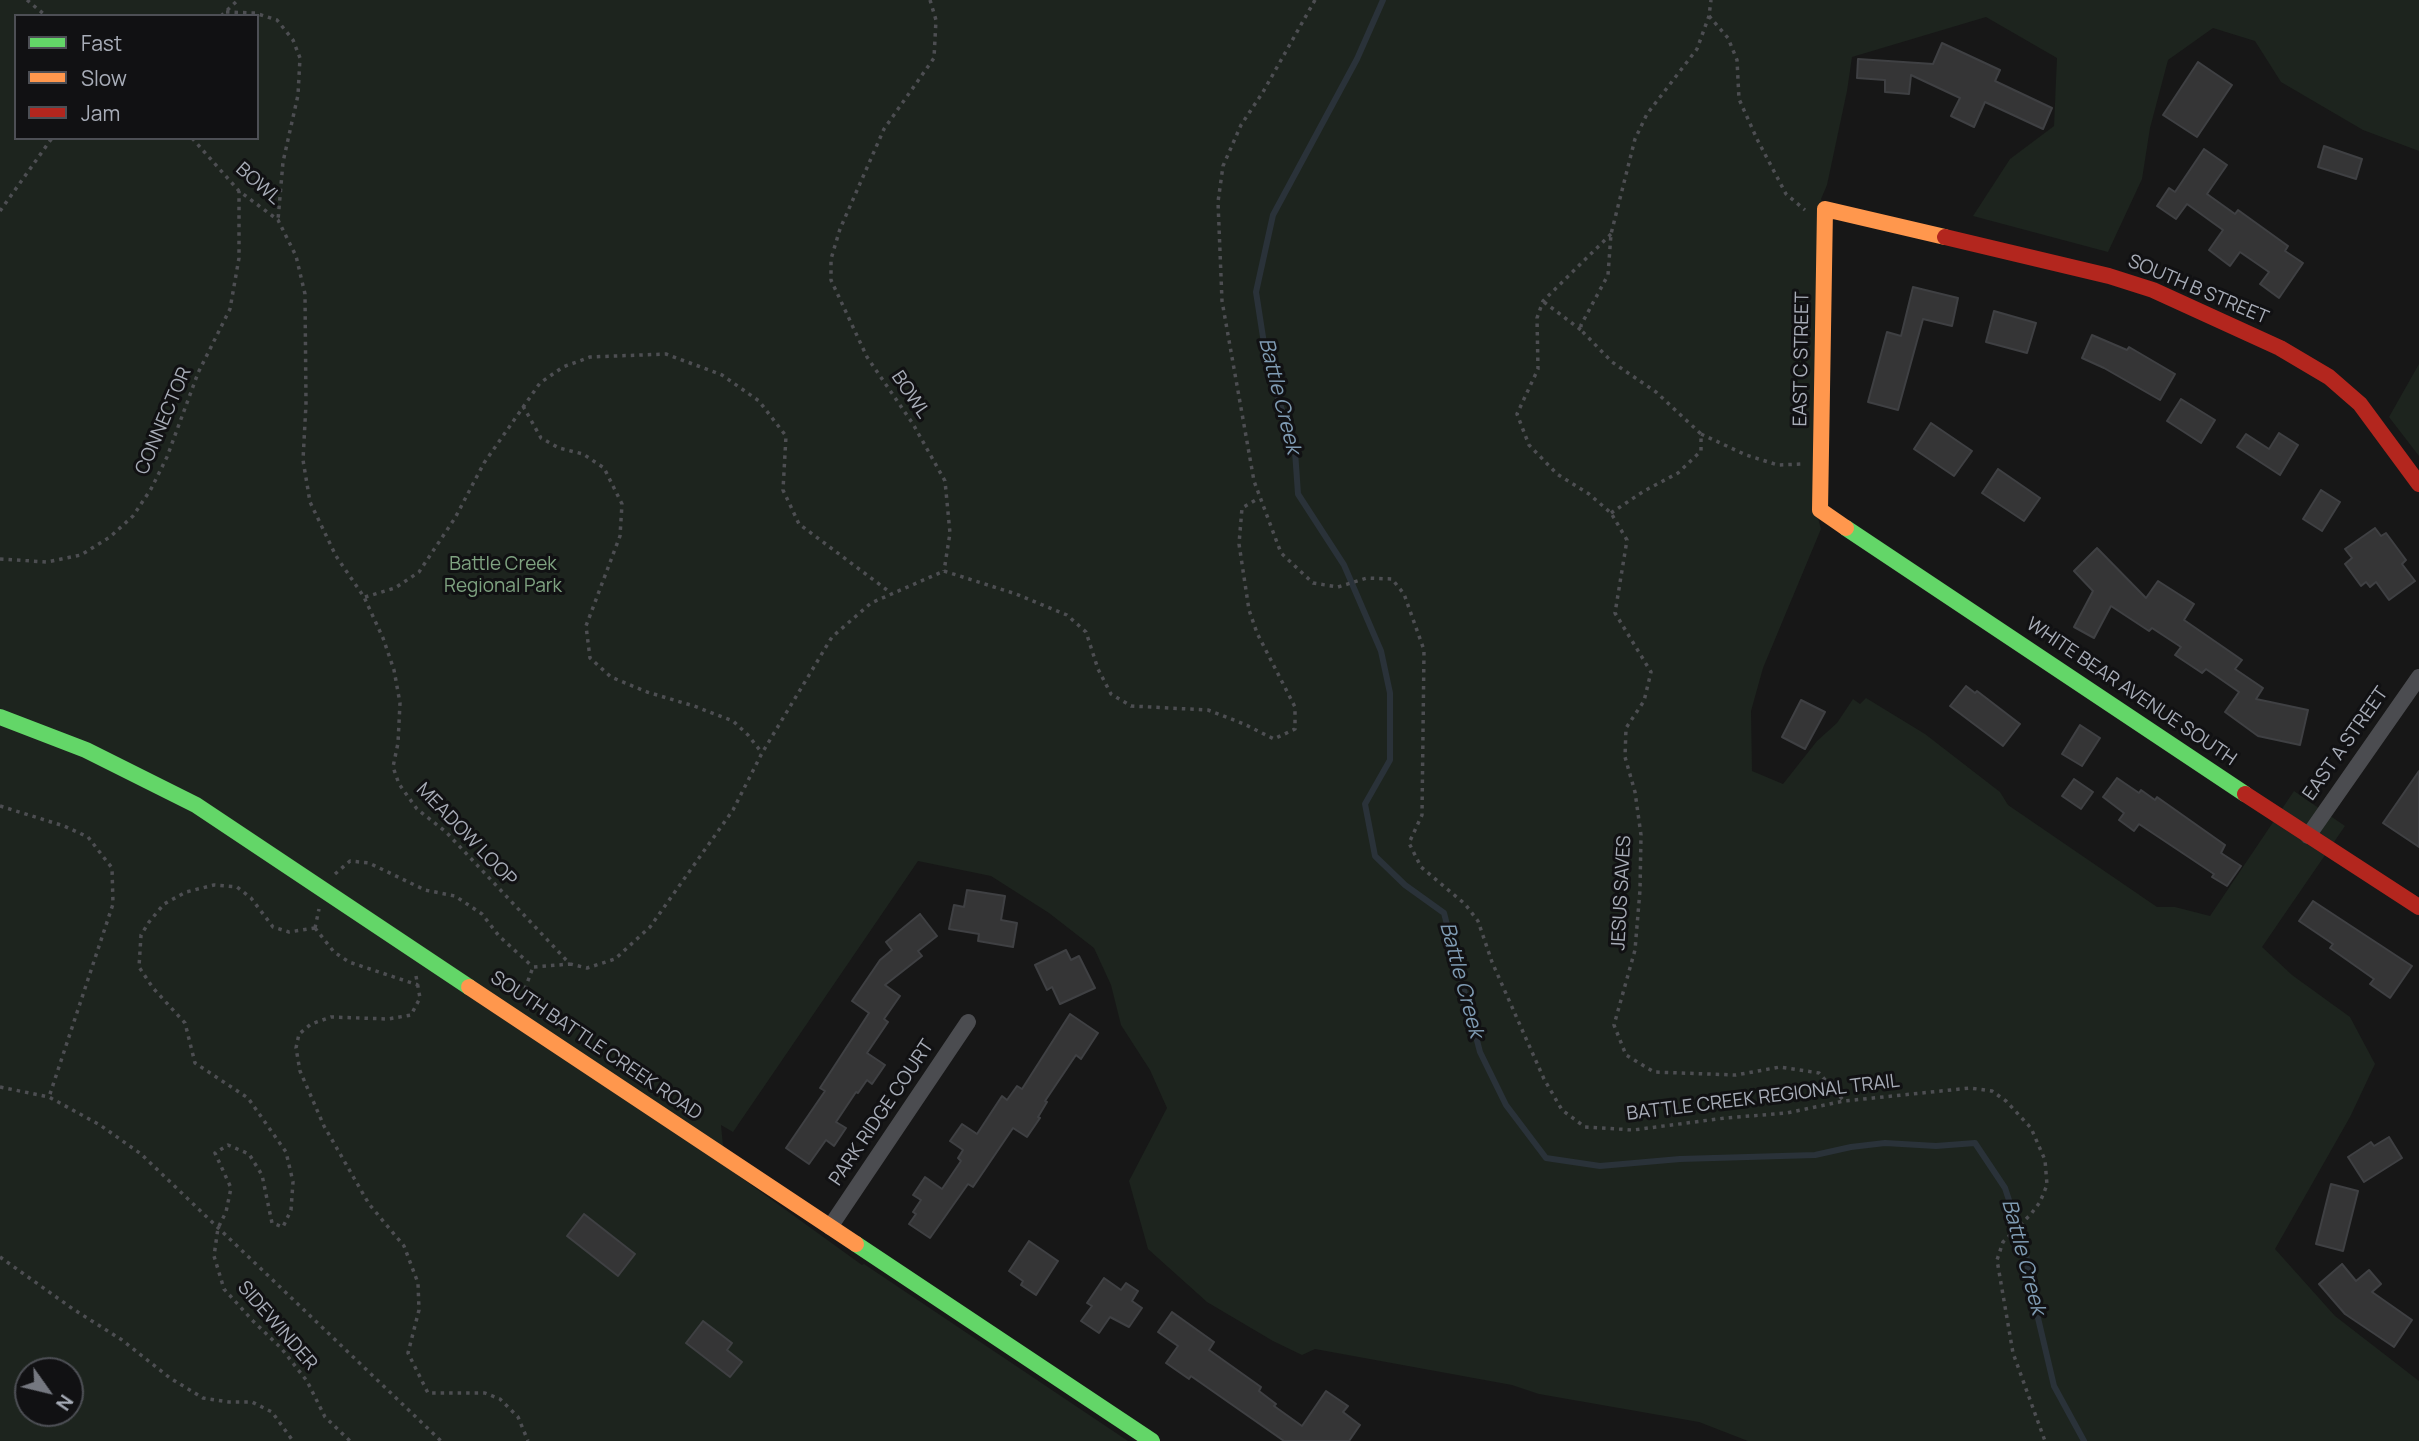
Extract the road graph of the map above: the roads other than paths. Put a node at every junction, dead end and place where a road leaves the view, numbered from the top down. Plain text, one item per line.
1 (1825, 216) joint
2 (2419, 484) edge
3 (1821, 510) joint
4 (2419, 677) edge
5 (0, 717) edge
6 (2308, 836) junction
7 (2419, 907) edge
8 (968, 1022) dead end
9 (830, 1227) junction
10 (1152, 1441) edge

1 - 2 street, SOUTH B STREET
1 - 3 street, EAST C STREET
3 - 6 street, WHITE BEAR AVENUE SOUTH
4 - 6 street, EAST A STREET
5 - 9 street, SOUTH BATTLE CREEK ROAD
6 - 7 street, WHITE BEAR AVENUE SOUTH
8 - 9 street, PARK RIDGE COURT
9 - 10 street, SOUTH BATTLE CREEK ROAD

